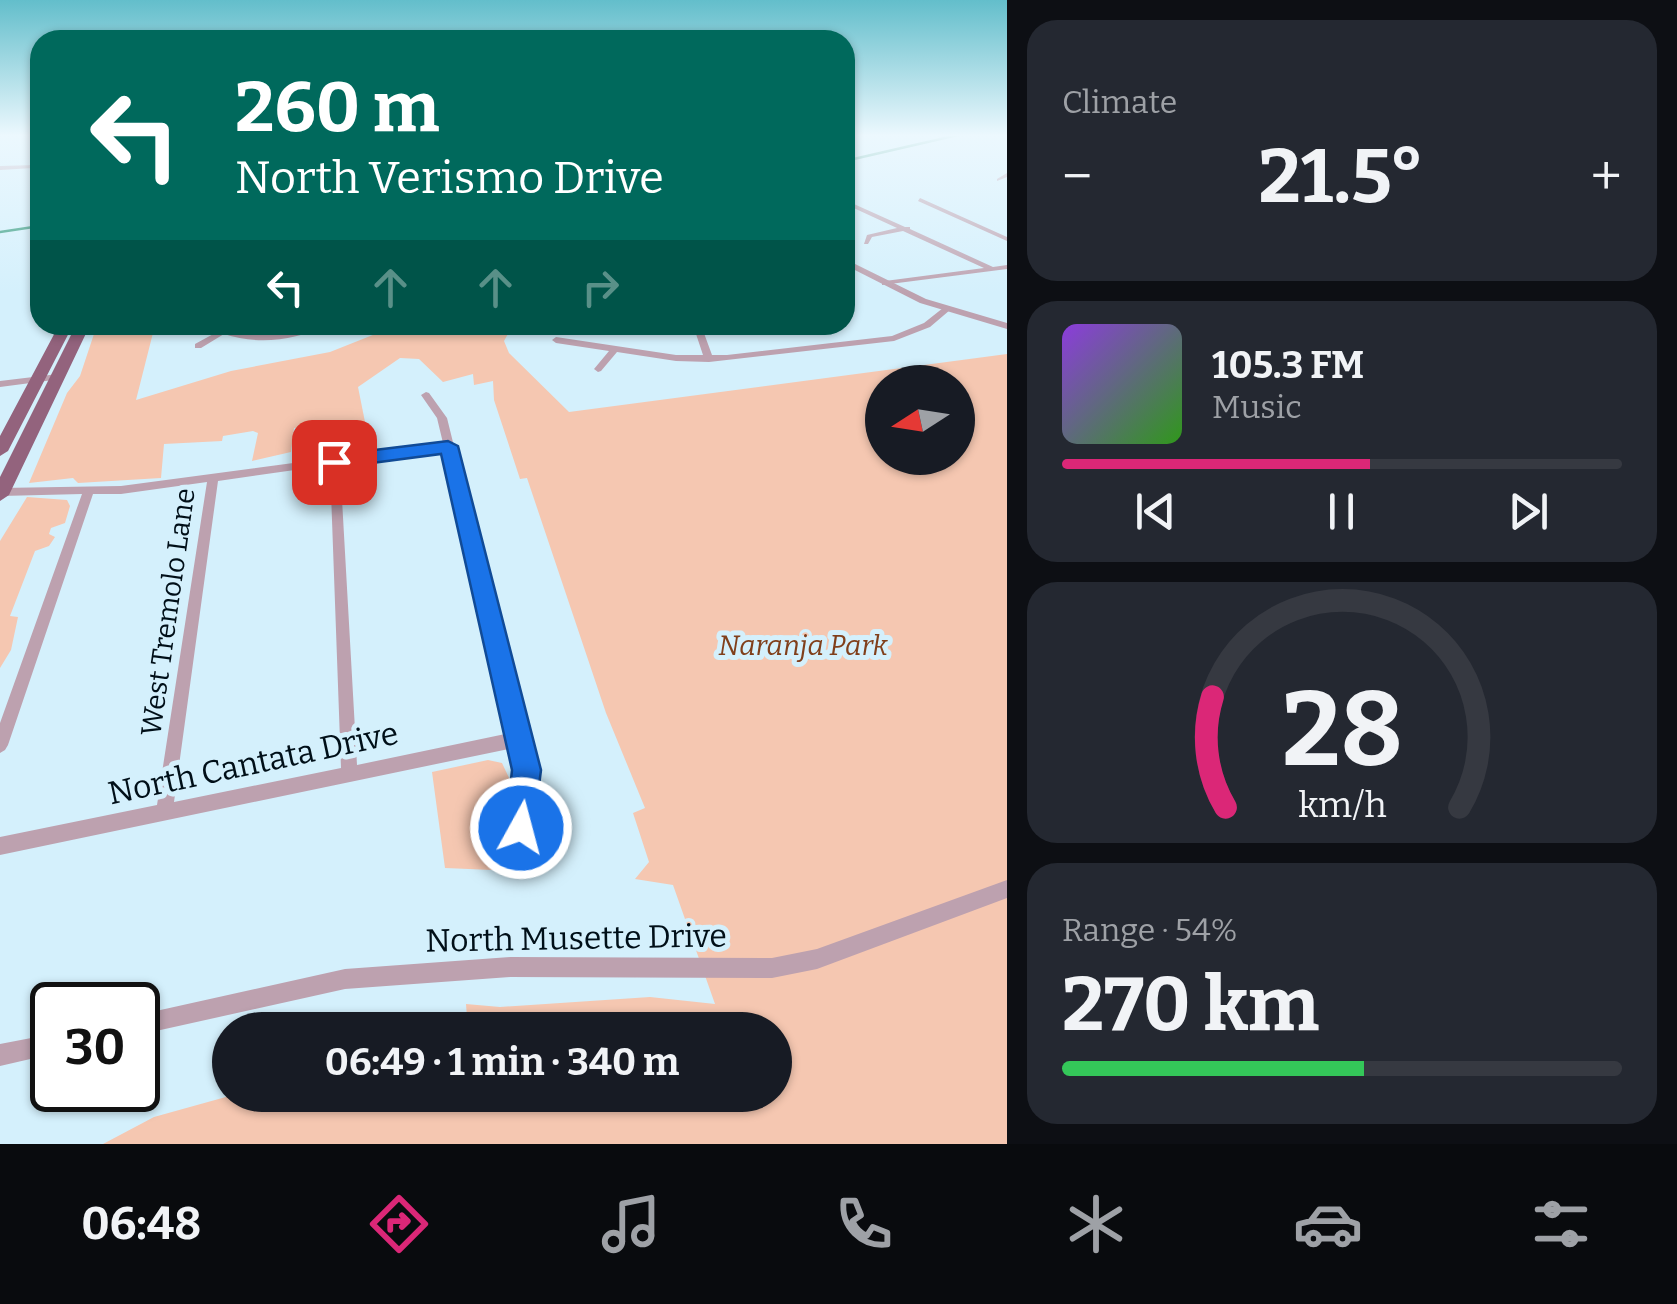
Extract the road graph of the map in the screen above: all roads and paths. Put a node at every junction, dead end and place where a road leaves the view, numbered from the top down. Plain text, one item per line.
1 (920, 200) dead end
2 (857, 208) edge
3 (908, 228) junction
4 (1007, 239) edge
5 (866, 243) dead end
6 (1007, 266) edge
7 (855, 267) edge
8 (990, 268) junction
9 (886, 284) junction
10 (946, 310) junction
11 (1007, 326) edge
12 (61, 335) edge
13 (79, 335) edge
14 (217, 335) edge
15 (254, 335) edge
16 (283, 335) edge
17 (701, 335) edge
18 (556, 340) dead end
19 (198, 346) dead end
20 (614, 350) junction
21 (709, 359) junction
22 (598, 369) dead end
23 (58, 377) junction
24 (38, 380) junction
25 (0, 384) edge
26 (426, 394) dead end
27 (448, 446) junction
28 (0, 452) edge
29 (334, 462) junction
30 (213, 478) junction
31 (88, 492) junction
32 (1, 494) edge
33 (519, 739) junction
34 (0, 745) edge
35 (348, 774) junction
36 (164, 812) junction
37 (521, 828) dead end
38 (0, 846) edge
39 (1007, 890) edge
40 (160, 1021) edge
41 (30, 1049) edge
42 (0, 1055) edge

1 - 4 street
2 - 3 street
3 - 5 street
3 - 8 street
6 - 8 street
7 - 9 street
8 - 9 street
9 - 10 street
10 - 11 street
10 - 21 street
12 - 24 main road
13 - 23 main road
14 - 19 street
15 - 16 street
17 - 21 street
18 - 20 street
20 - 21 street
20 - 22 street
23 - 24 street
23 - 32 main road
24 - 25 street
24 - 28 main road
26 - 27 street
27 - 29 street
27 - 33 street
29 - 30 street
29 - 35 street
30 - 31 street
30 - 36 street, West Tremolo Lane
31 - 32 street
31 - 34 street
33 - 35 street, North Cantata Drive
33 - 37 street
35 - 36 street, North Cantata Drive
36 - 38 street, North Cantata Drive
39 - 40 street, North Musette Drive
41 - 42 street

